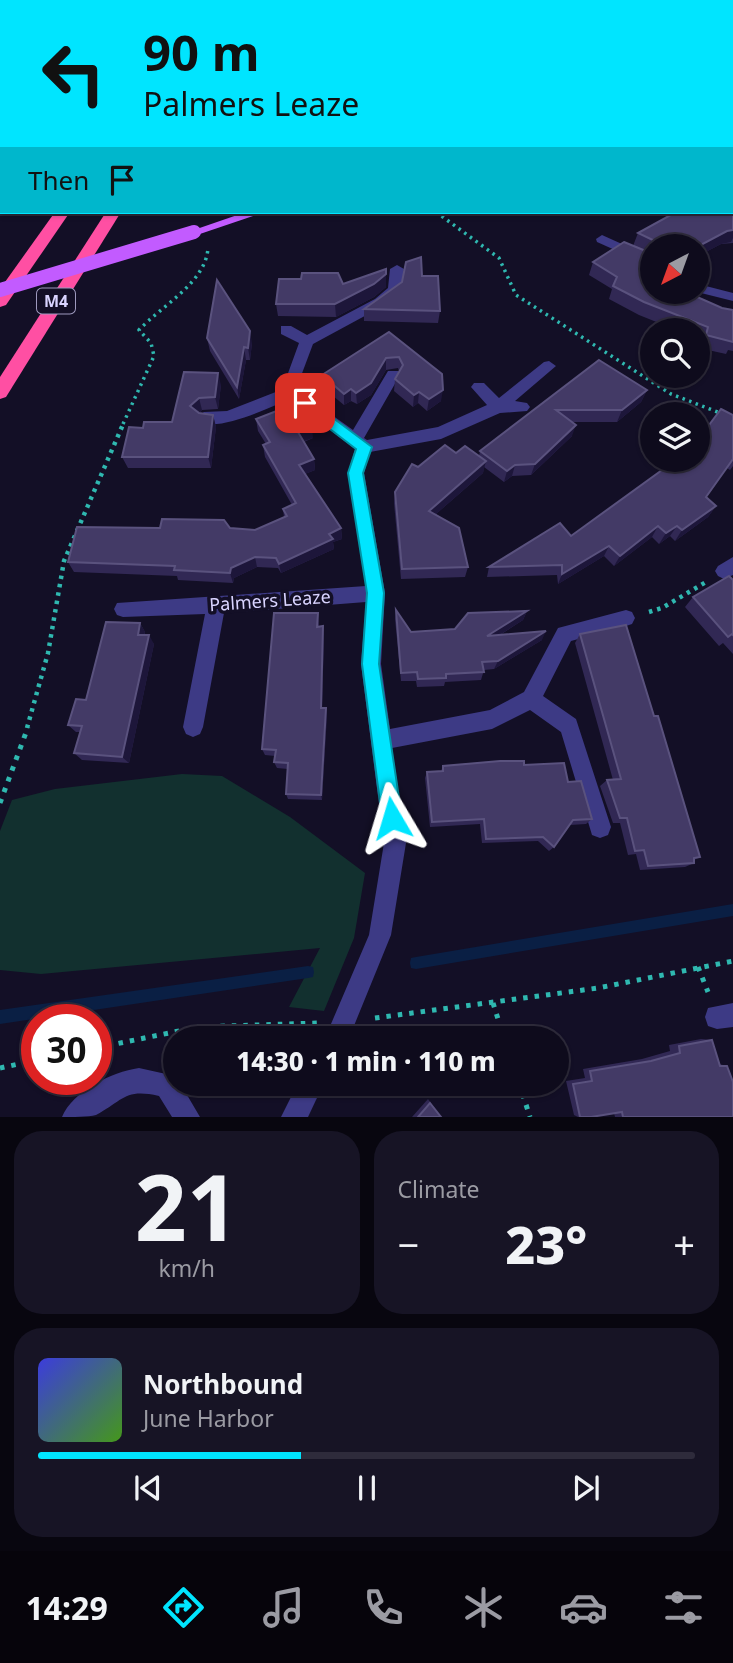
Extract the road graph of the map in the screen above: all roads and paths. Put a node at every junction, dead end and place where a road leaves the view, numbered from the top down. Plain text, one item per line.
1 (61, 214) edge
2 (112, 214) edge
3 (252, 214) edge
4 (439, 214) edge
5 (194, 232) junction
6 (602, 239) dead end
7 (640, 257) edge
8 (397, 270) dead end
9 (0, 290) edge
10 (710, 291) edge
11 (732, 296) edge
12 (0, 301) edge
13 (286, 330) dead end
14 (307, 341) junction
15 (549, 366) dead end
16 (393, 376) edge
17 (479, 387) dead end
18 (299, 389) junction
19 (0, 392) edge
20 (498, 407) junction
21 (522, 407) dead end
22 (204, 418) edge
23 (733, 418) edge
24 (360, 443) junction
25 (729, 568) edge
26 (376, 593) junction
27 (216, 605) junction
28 (122, 609) dead end
29 (626, 618) joint
30 (531, 699) junction
31 (193, 727) dead end
32 (383, 740) junction
33 (0, 803) edge
34 (600, 827) dead end
35 (733, 961) edge
36 (493, 1003) junction
37 (343, 1026) edge
38 (364, 1026) edge
39 (500, 1026) edge
40 (163, 1034) edge
41 (112, 1045) edge
42 (21, 1063) edge
43 (0, 1068) edge
44 (305, 1096) edge
45 (523, 1096) edge
46 (75, 1117) edge
47 (187, 1117) edge
48 (294, 1117) edge
49 (530, 1117) edge

1 - 12 highway, M4
2 - 19 highway, M4
3 - 5 main road
4 - 23 path
5 - 9 main road, bridge
5 - 33 path
6 - 7 street
8 - 14 street
10 - 11 street
13 - 14 street
14 - 18 street
15 - 20 street
16 - 24 street
17 - 20 street
18 - 22 street
18 - 24 street
20 - 21 street
20 - 24 street
24 - 26 street
25 - 29 path
26 - 27 street, Palmers Leaze
26 - 32 street
27 - 28 street, Palmers Leaze
27 - 31 street
29 - 30 street
30 - 32 street
30 - 34 street
32 - 37 street
35 - 36 path
36 - 38 path
36 - 39 path
40 - 41 path
42 - 43 path
44 - 48 street
45 - 49 path
46 - 47 street

